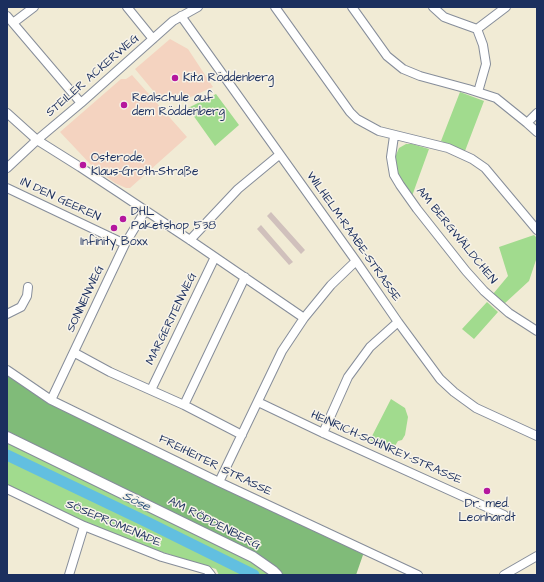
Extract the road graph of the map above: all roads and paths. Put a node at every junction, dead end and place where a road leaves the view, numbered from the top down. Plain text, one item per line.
1 (34, 7) edge
2 (127, 7) edge
3 (198, 7) edge
4 (275, 7) edge
5 (352, 7) edge
6 (434, 7) edge
7 (506, 7) edge
8 (7, 16) edge
9 (181, 16) junction
10 (12, 23) junction
11 (477, 29) junction
12 (152, 39) junction
13 (478, 92) junction
14 (81, 103) junction
15 (537, 113) edge
16 (7, 114) edge
17 (527, 123) junction
18 (537, 132) edge
19 (394, 136) junction
20 (37, 140) junction
21 (280, 155) junction
22 (7, 168) edge
23 (7, 188) edge
24 (145, 211) junction
25 (537, 230) edge
26 (190, 240) junction
27 (125, 244) junction
28 (215, 257) junction
29 (356, 261) junction
30 (245, 278) junction
31 (28, 287) dead end
32 (7, 314) edge
33 (304, 318) junction
34 (398, 322) junction
35 (537, 331) edge
36 (74, 353) junction
37 (7, 370) edge
38 (151, 390) junction
39 (51, 400) junction
40 (258, 402) junction
41 (184, 405) junction
42 (323, 434) junction
43 (242, 435) junction
44 (537, 436) edge
45 (7, 437) edge
46 (219, 482) junction
47 (7, 489) edge
48 (504, 515) dead end
49 (84, 526) junction
50 (537, 556) edge
51 (69, 575) edge
52 (211, 575) edge
53 (277, 575) edge
54 (418, 575) edge
55 (504, 575) edge

1 - 10 street
2 - 12 street
3 - 9 street, STEILER ACKERWEG
4 - 19 street
5 - 13 street
6 - 11 street
7 - 11 street
8 - 10 street
9 - 12 street, STEILER ACKERWEG
9 - 21 street, WILHELM-RAABE-STRASSE
10 - 14 street
11 - 13 street
12 - 14 street, STEILER ACKERWEG
13 - 17 street
14 - 20 street, STEILER ACKERWEG
15 - 17 street
16 - 20 street
17 - 18 street
19 - 25 street
19 - 35 street, AM BERGWÄLDCHEN
20 - 22 street, STEILER ACKERWEG
20 - 24 street
21 - 26 street
21 - 29 street, WILHELM-RAABE-STRASSE
23 - 27 street, IN DEN GEEREN
24 - 26 street
24 - 27 street, SONNENWEG
26 - 28 street
27 - 36 street, SONNENWEG
28 - 30 street
28 - 38 street, MARGERITENWEG
29 - 33 street
29 - 34 street, WILHELM-RAABE-STRASSE
30 - 33 street
30 - 41 street
31 - 32 street
33 - 40 street
34 - 42 street
34 - 44 street, WILHELM-RAABE-STRASSE
36 - 38 street
36 - 39 street, SONNENWEG
37 - 39 street, FREIHEITER STRASSE
38 - 41 street
39 - 46 street, FREIHEITER STRASSE
40 - 42 street, HEINRICH-SOHNREY-STRASSE
40 - 43 street
41 - 43 street
42 - 48 street, HEINRICH-SOHNREY-STRASSE
43 - 46 street
45 - 53 main road, AM RÖDDENBERG
46 - 54 street, FREIHEITER STRASSE
47 - 49 street, SÖSEPROMENADE
49 - 51 street
49 - 52 street, SÖSEPROMENADE
50 - 55 street

